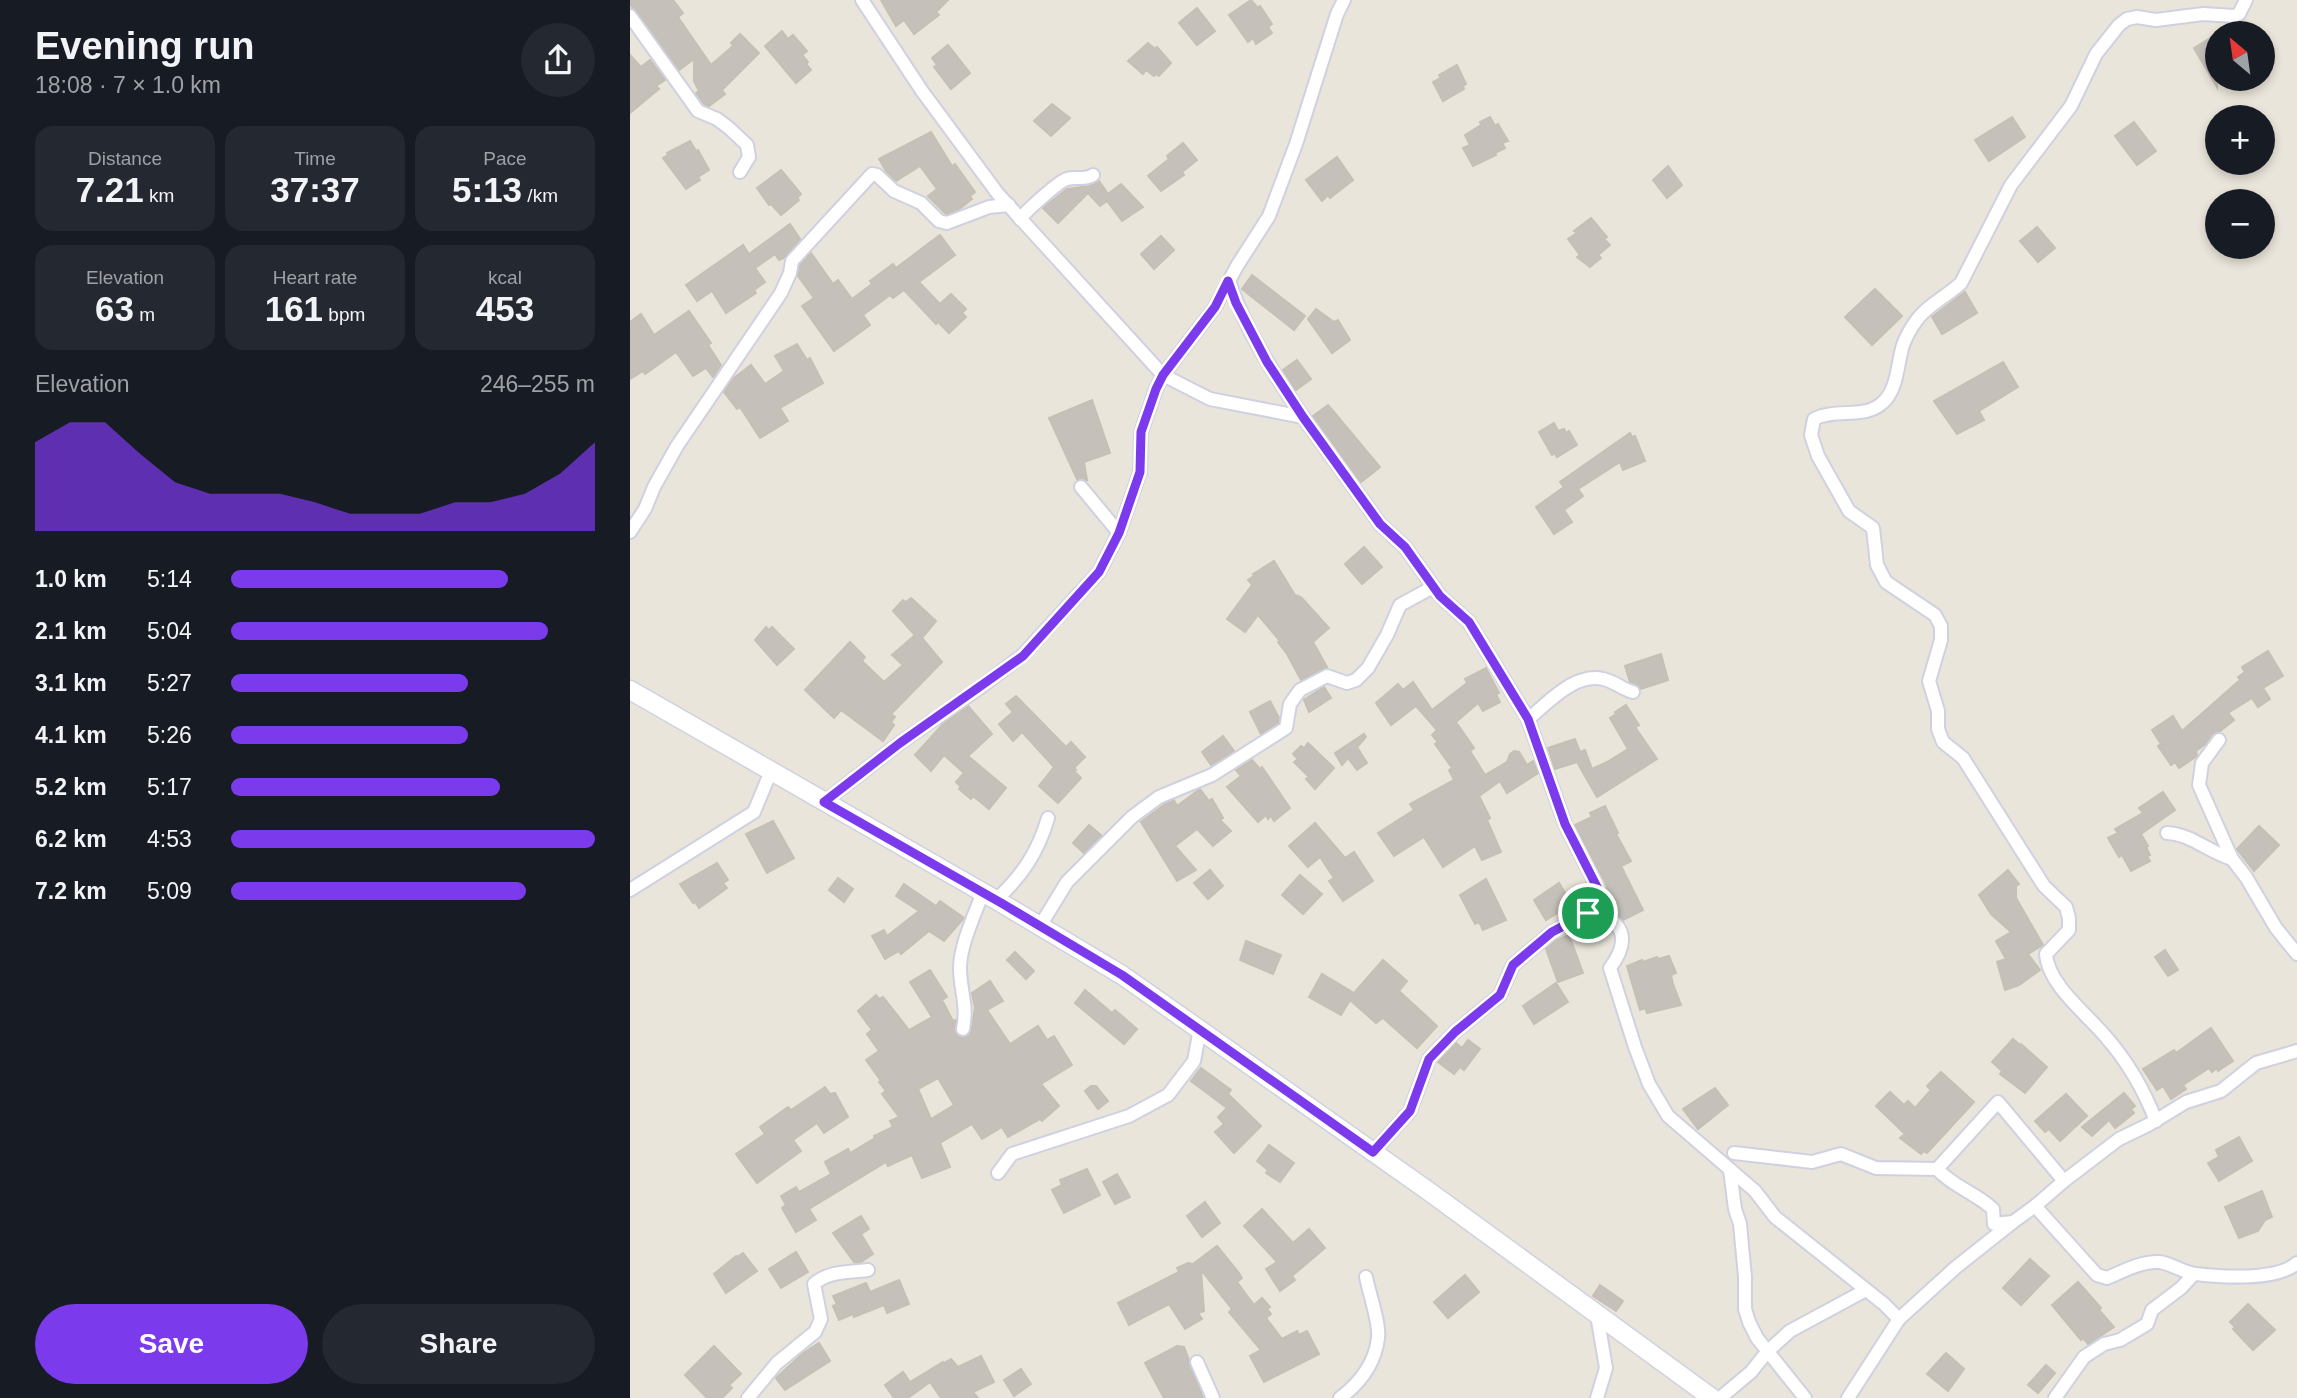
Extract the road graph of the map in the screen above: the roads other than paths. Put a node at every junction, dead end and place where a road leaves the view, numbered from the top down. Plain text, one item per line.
1 (862, 0) edge
2 (1344, 0) edge
3 (2246, 0) edge
4 (630, 16) edge
5 (740, 172) dead end
6 (1093, 175) dead end
7 (1009, 205) junction
8 (1020, 219) junction
9 (1228, 281) junction
10 (1163, 375) junction
11 (1303, 417) junction
12 (1081, 486) dead end
13 (630, 532) edge
14 (1119, 533) junction
15 (1433, 587) junction
16 (630, 690) edge
17 (1633, 692) dead end
18 (1528, 719) junction
19 (2219, 740) dead end
20 (771, 771) junction
21 (824, 802) junction
22 (1048, 818) dead end
23 (2167, 833) dead end
24 (2232, 859) junction
25 (630, 890) edge
26 (989, 896) junction
27 (1588, 913) junction
28 (1040, 926) junction
29 (2297, 954) edge
30 (963, 1029) dead end
31 (1200, 1029) junction
32 (2294, 1050) edge
33 (2156, 1121) junction
34 (1373, 1152) junction
35 (1734, 1153) dead end
36 (1937, 1169) junction
37 (1730, 1170) junction
38 (998, 1173) dead end
39 (2064, 1181) junction
40 (2035, 1206) junction
41 (2012, 1222) junction
42 (2297, 1263) edge
43 (868, 1270) dead end
44 (2194, 1274) junction
45 (1366, 1277) dead end
46 (1866, 1290) junction
47 (1597, 1315) junction
48 (1899, 1319) junction
49 (1767, 1352) junction
50 (1197, 1362) dead end
51 (748, 1398) edge
52 (1213, 1398) edge
53 (1340, 1398) edge
54 (1597, 1398) edge
55 (1712, 1398) edge
56 (1720, 1398) edge
57 (1805, 1398) edge
58 (1847, 1398) edge
59 (2055, 1398) edge

1 - 7 street
2 - 9 street
3 - 33 street
4 - 5 street
6 - 8 street
7 - 8 street
7 - 13 street
8 - 10 street
9 - 10 street
9 - 11 street
10 - 11 street
10 - 14 street
11 - 15 street
12 - 14 street
14 - 21 street
15 - 18 street
15 - 28 street
16 - 20 main road
17 - 18 street
18 - 27 street
19 - 24 street
20 - 21 main road
20 - 25 street
21 - 26 main road
22 - 26 street
23 - 24 street
24 - 29 street
26 - 28 main road
26 - 30 street
27 - 34 street
27 - 37 street
28 - 31 main road
31 - 34 main road
31 - 38 street
32 - 33 street
33 - 39 street
34 - 47 main road
35 - 36 street
36 - 39 street
36 - 41 street
37 - 46 street
37 - 49 street
39 - 40 street
40 - 41 street
40 - 44 street
41 - 48 street
42 - 44 street
43 - 51 street
44 - 59 street
45 - 53 street
46 - 48 street
46 - 49 street
47 - 54 street
47 - 55 main road
48 - 58 street
49 - 56 street
49 - 57 street
50 - 52 street

